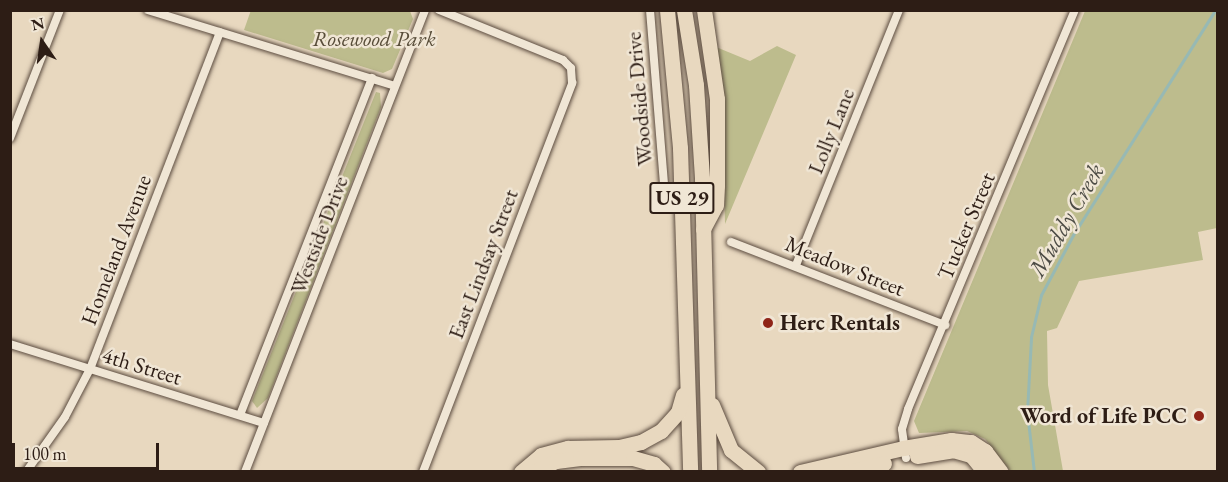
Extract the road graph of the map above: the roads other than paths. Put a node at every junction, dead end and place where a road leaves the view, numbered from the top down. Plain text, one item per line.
1 (60, 10) edge
2 (148, 10) edge
3 (425, 10) edge
4 (439, 10) edge
5 (650, 10) edge
6 (667, 10) edge
7 (684, 10) edge
8 (704, 10) edge
9 (899, 10) edge
10 (1076, 10) edge
11 (220, 32) junction
12 (372, 78) junction
13 (395, 86) junction
14 (10, 138) edge
15 (664, 184) dead end
16 (703, 230) junction
17 (732, 242) dead end
18 (796, 265) junction
19 (945, 325) junction
20 (10, 344) edge
21 (90, 369) junction
22 (686, 386) junction
23 (707, 390) junction
24 (240, 415) junction
25 (264, 423) junction
26 (904, 453) junction
27 (26, 471) edge
28 (245, 471) edge
29 (423, 471) edge
30 (521, 471) edge
31 (534, 471) edge
32 (663, 471) edge
33 (690, 471) edge
34 (709, 471) edge
35 (758, 471) edge
36 (800, 471) edge
37 (849, 471) edge
38 (985, 471) edge
39 (1001, 471) edge

1 - 14 street
2 - 11 street
3 - 13 street, Westside Drive
4 - 29 street, East Lindsay Street
5 - 15 street, Woodside Drive
6 - 22 highway, US 29
7 - 16 highway, US 29
8 - 16 highway
9 - 18 street, Lolly Lane
10 - 19 street, Tucker Street
11 - 12 street
11 - 21 street, Homeland Avenue
12 - 13 street
12 - 24 street, Westside Drive
13 - 25 street, Westside Drive
16 - 23 highway, US 29
17 - 18 street, Meadow Street
18 - 19 street, Meadow Street
19 - 26 street, Tucker Street
20 - 21 street, 4th Street
21 - 24 street, 4th Street
21 - 27 street, Homeland Avenue
22 - 30 highway
22 - 33 highway, US 29
23 - 34 highway, US 29
23 - 35 highway
24 - 25 street, 4th Street
25 - 28 street, Westside Drive
26 - 36 highway
26 - 37 highway
26 - 38 highway
26 - 39 highway
31 - 32 highway

